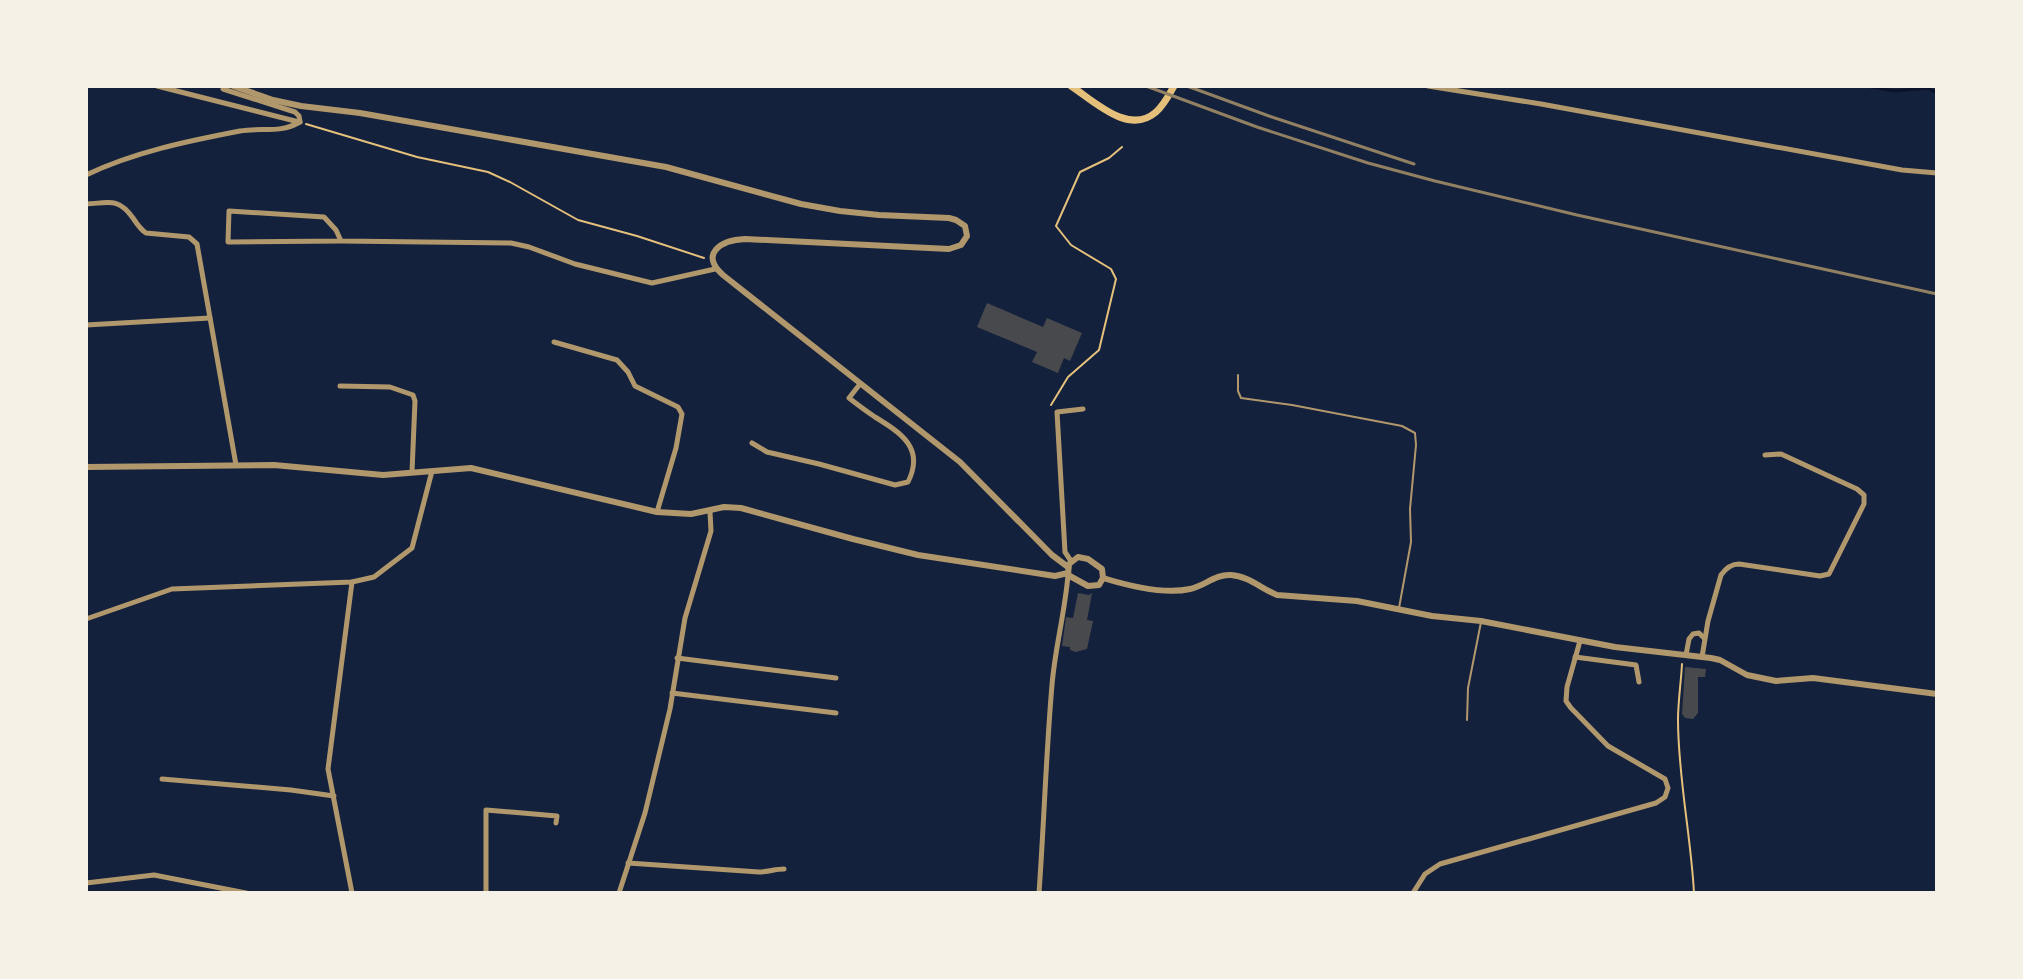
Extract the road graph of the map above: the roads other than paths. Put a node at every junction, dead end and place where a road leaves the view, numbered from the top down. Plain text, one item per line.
1 (157, 86) edge
2 (224, 86) edge
3 (233, 86) edge
4 (1071, 86) edge
5 (1428, 86) edge
6 (1172, 89) edge
7 (300, 122) junction
8 (1937, 173) edge
9 (86, 175) edge
10 (86, 204) edge
11 (341, 241) junction
12 (715, 269) junction
13 (210, 318) junction
14 (86, 325) edge
15 (554, 342) dead end
16 (1238, 375) dead end
17 (860, 384) junction
18 (340, 386) dead end
19 (1083, 409) dead end
20 (752, 443) dead end
21 (1765, 455) dead end
22 (236, 465) junction
23 (86, 467) edge
24 (432, 470) junction
25 (412, 472) junction
26 (657, 512) junction
27 (710, 512) junction
28 (1069, 569) junction
29 (1103, 578) junction
30 (1077, 581) junction
31 (352, 582) junction
32 (1067, 593) junction
33 (1399, 610) junction
34 (86, 619) edge
35 (1481, 621) junction
36 (1704, 639) junction
37 (1580, 641) junction
38 (1684, 655) junction
39 (1575, 657) junction
40 (1702, 657) junction
41 (677, 658) junction
42 (836, 678) dead end
43 (1639, 682) dead end
44 (672, 693) junction
45 (1937, 694) edge
46 (836, 713) dead end
47 (1467, 720) dead end
48 (162, 779) dead end
49 (334, 796) junction
50 (556, 823) dead end
51 (628, 863) junction
52 (784, 869) dead end
53 (86, 883) edge
54 (246, 893) edge
55 (352, 893) edge
56 (486, 893) edge
57 (619, 893) edge
58 (1039, 893) edge
59 (1413, 893) edge

1 - 7 street
2 - 7 street
3 - 12 street
4 - 6 main road
5 - 8 street
7 - 9 street
10 - 13 street
11 - 11 street
11 - 12 street
12 - 17 street
13 - 14 street
13 - 22 street
15 - 26 street
16 - 33 lane
17 - 20 street
17 - 28 street
18 - 25 street
19 - 28 street
21 - 36 street
22 - 23 street
22 - 25 street
24 - 25 street
24 - 26 street
24 - 31 street
26 - 27 street
27 - 28 street
27 - 41 street
28 - 29 street
28 - 30 street
28 - 32 street
29 - 30 street
29 - 33 street
30 - 32 street
31 - 34 street
31 - 49 street
32 - 58 street
33 - 35 street
35 - 37 street
35 - 47 lane
36 - 38 street
36 - 40 street
37 - 38 street
37 - 39 street
38 - 40 street
39 - 43 street
39 - 59 street
40 - 45 street
41 - 42 street
41 - 44 street
44 - 46 street
44 - 51 street
48 - 49 street
49 - 55 street
50 - 56 street
51 - 52 street
51 - 57 street
53 - 54 street

